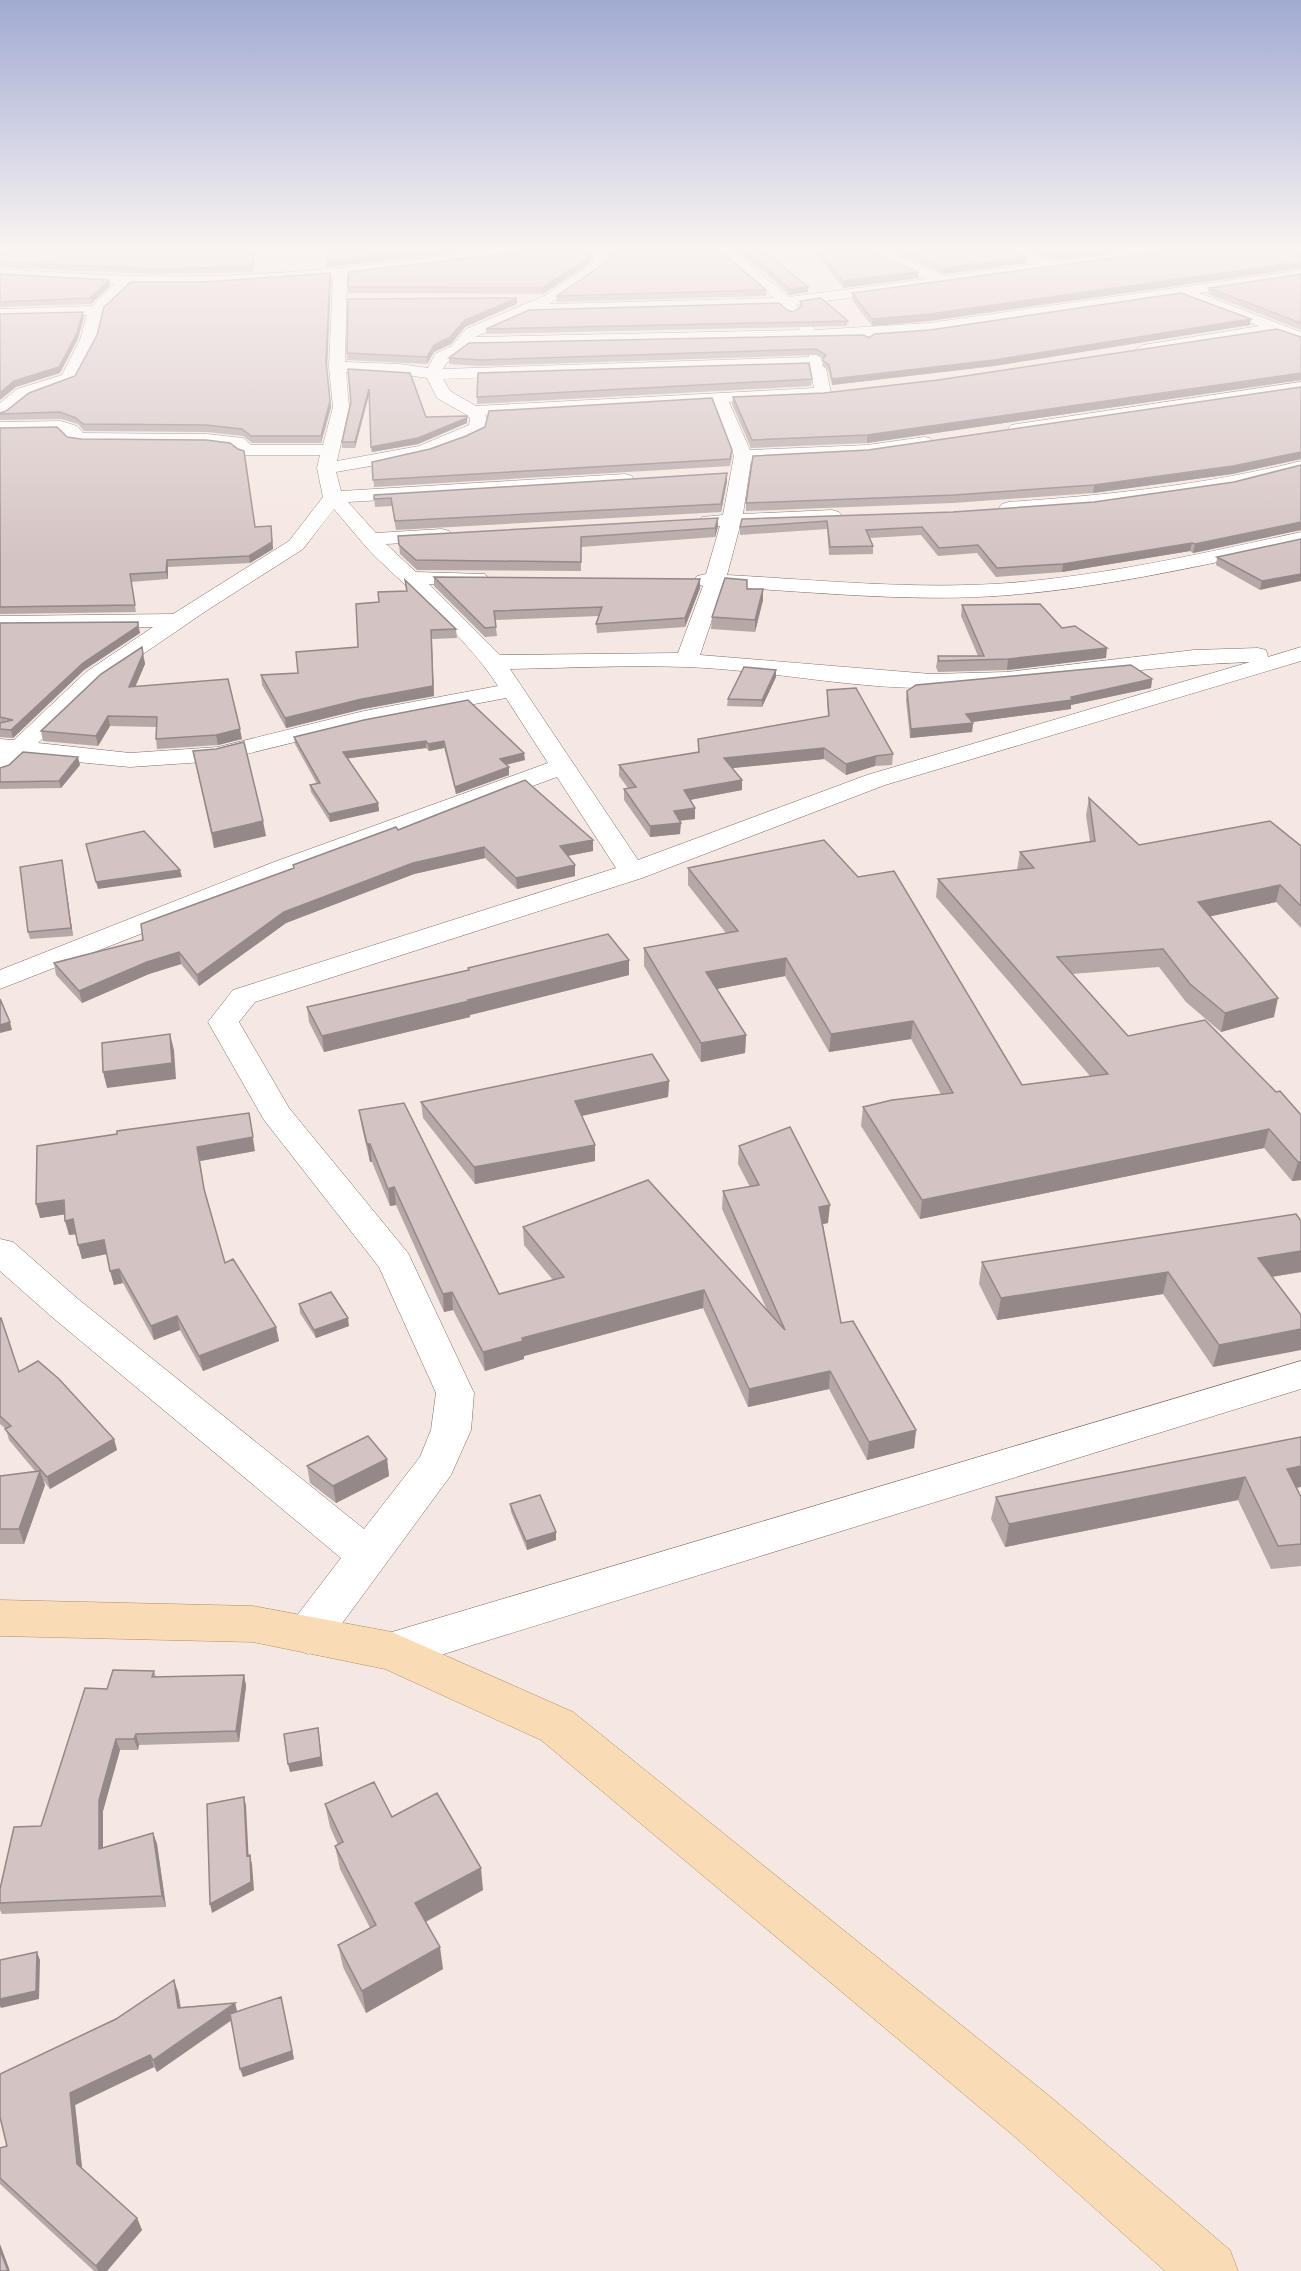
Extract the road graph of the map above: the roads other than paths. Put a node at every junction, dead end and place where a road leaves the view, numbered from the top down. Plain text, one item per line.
1 (81, 354) edge
2 (339, 354) edge
3 (448, 354) edge
4 (814, 354) edge
5 (816, 362) junction
6 (337, 367) junction
7 (433, 374) junction
8 (1301, 387) edge
9 (719, 397) junction
10 (473, 411) junction
11 (0, 412) edge
12 (0, 427) edge
13 (1001, 431) edge
14 (945, 440) edge
15 (328, 459) junction
16 (742, 464) junction
17 (1301, 466) edge
18 (717, 474) edge
19 (647, 478) edge
20 (333, 496) junction
21 (991, 510) edge
22 (850, 516) edge
23 (732, 519) junction
24 (686, 522) edge
25 (465, 534) edge
26 (1301, 538) edge
27 (372, 539) junction
28 (411, 578) junction
29 (493, 578) edge
30 (680, 579) edge
31 (716, 580) junction
32 (177, 620) junction
33 (0, 622) edge
34 (1301, 654) edge
35 (687, 660) junction
36 (494, 662) junction
37 (512, 690) junction
38 (10, 746) edge
39 (0, 766) edge
40 (561, 766) junction
41 (632, 872) junction
42 (0, 980) edge
43 (0, 1251) edge
44 (1301, 1375) edge
45 (368, 1556) junction
46 (0, 1618) edge
47 (308, 1635) junction
48 (392, 1651) junction
49 (1209, 2271) edge

1 - 11 street
2 - 6 street
3 - 7 street
4 - 5 street
5 - 7 street
5 - 9 street
6 - 7 street
6 - 15 street
7 - 10 street
8 - 13 street
9 - 10 street
9 - 16 street
10 - 15 street
12 - 15 street
14 - 16 street
15 - 20 street
16 - 18 street
16 - 23 street
17 - 21 street
19 - 20 street
20 - 27 street
20 - 32 street
22 - 23 street
23 - 24 street
23 - 31 street
25 - 27 street
26 - 31 street
27 - 28 street
28 - 29 street
28 - 36 street
30 - 31 street
31 - 35 street
32 - 33 street
32 - 38 street
34 - 35 street
34 - 41 street
35 - 36 street
36 - 37 street
37 - 38 street
37 - 40 street
38 - 39 street
40 - 41 street
40 - 42 street
41 - 45 street
43 - 45 street
44 - 48 street
45 - 47 street
46 - 47 main road
47 - 48 main road
48 - 49 main road

